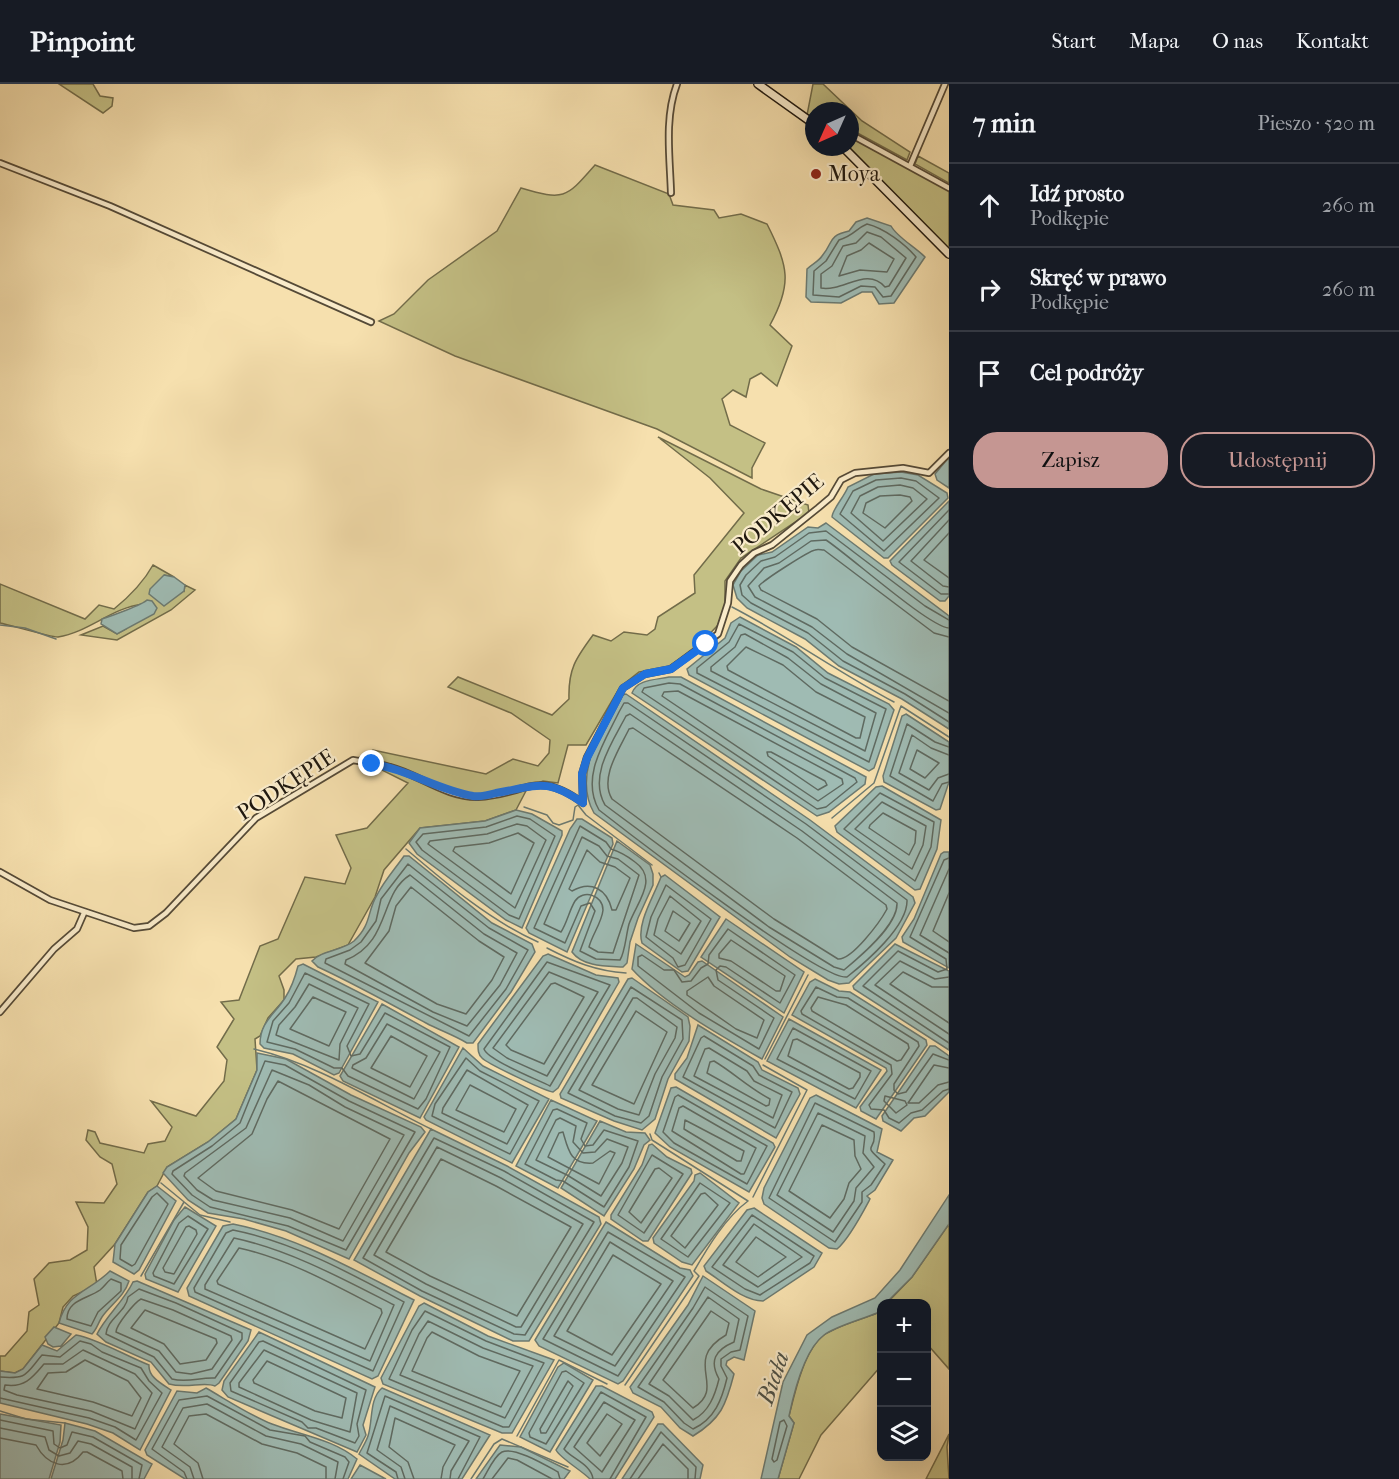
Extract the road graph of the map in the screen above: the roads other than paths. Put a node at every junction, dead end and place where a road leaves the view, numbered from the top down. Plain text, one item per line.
1 (677, 84) edge
2 (758, 84) edge
3 (945, 84) edge
4 (805, 117) edge
5 (859, 139) edge
6 (852, 156) edge
7 (0, 163) edge
8 (910, 166) junction
9 (949, 188) edge
10 (671, 193) dead end
11 (949, 254) edge
12 (371, 322) dead end
13 (949, 453) edge
14 (0, 872) edge
15 (84, 913) junction
16 (0, 1012) edge

1 - 10 street
2 - 4 street
3 - 8 street
5 - 8 street
6 - 11 street
7 - 12 street
8 - 9 street
13 - 15 street, PODKĘPIE
14 - 15 street
15 - 16 street

